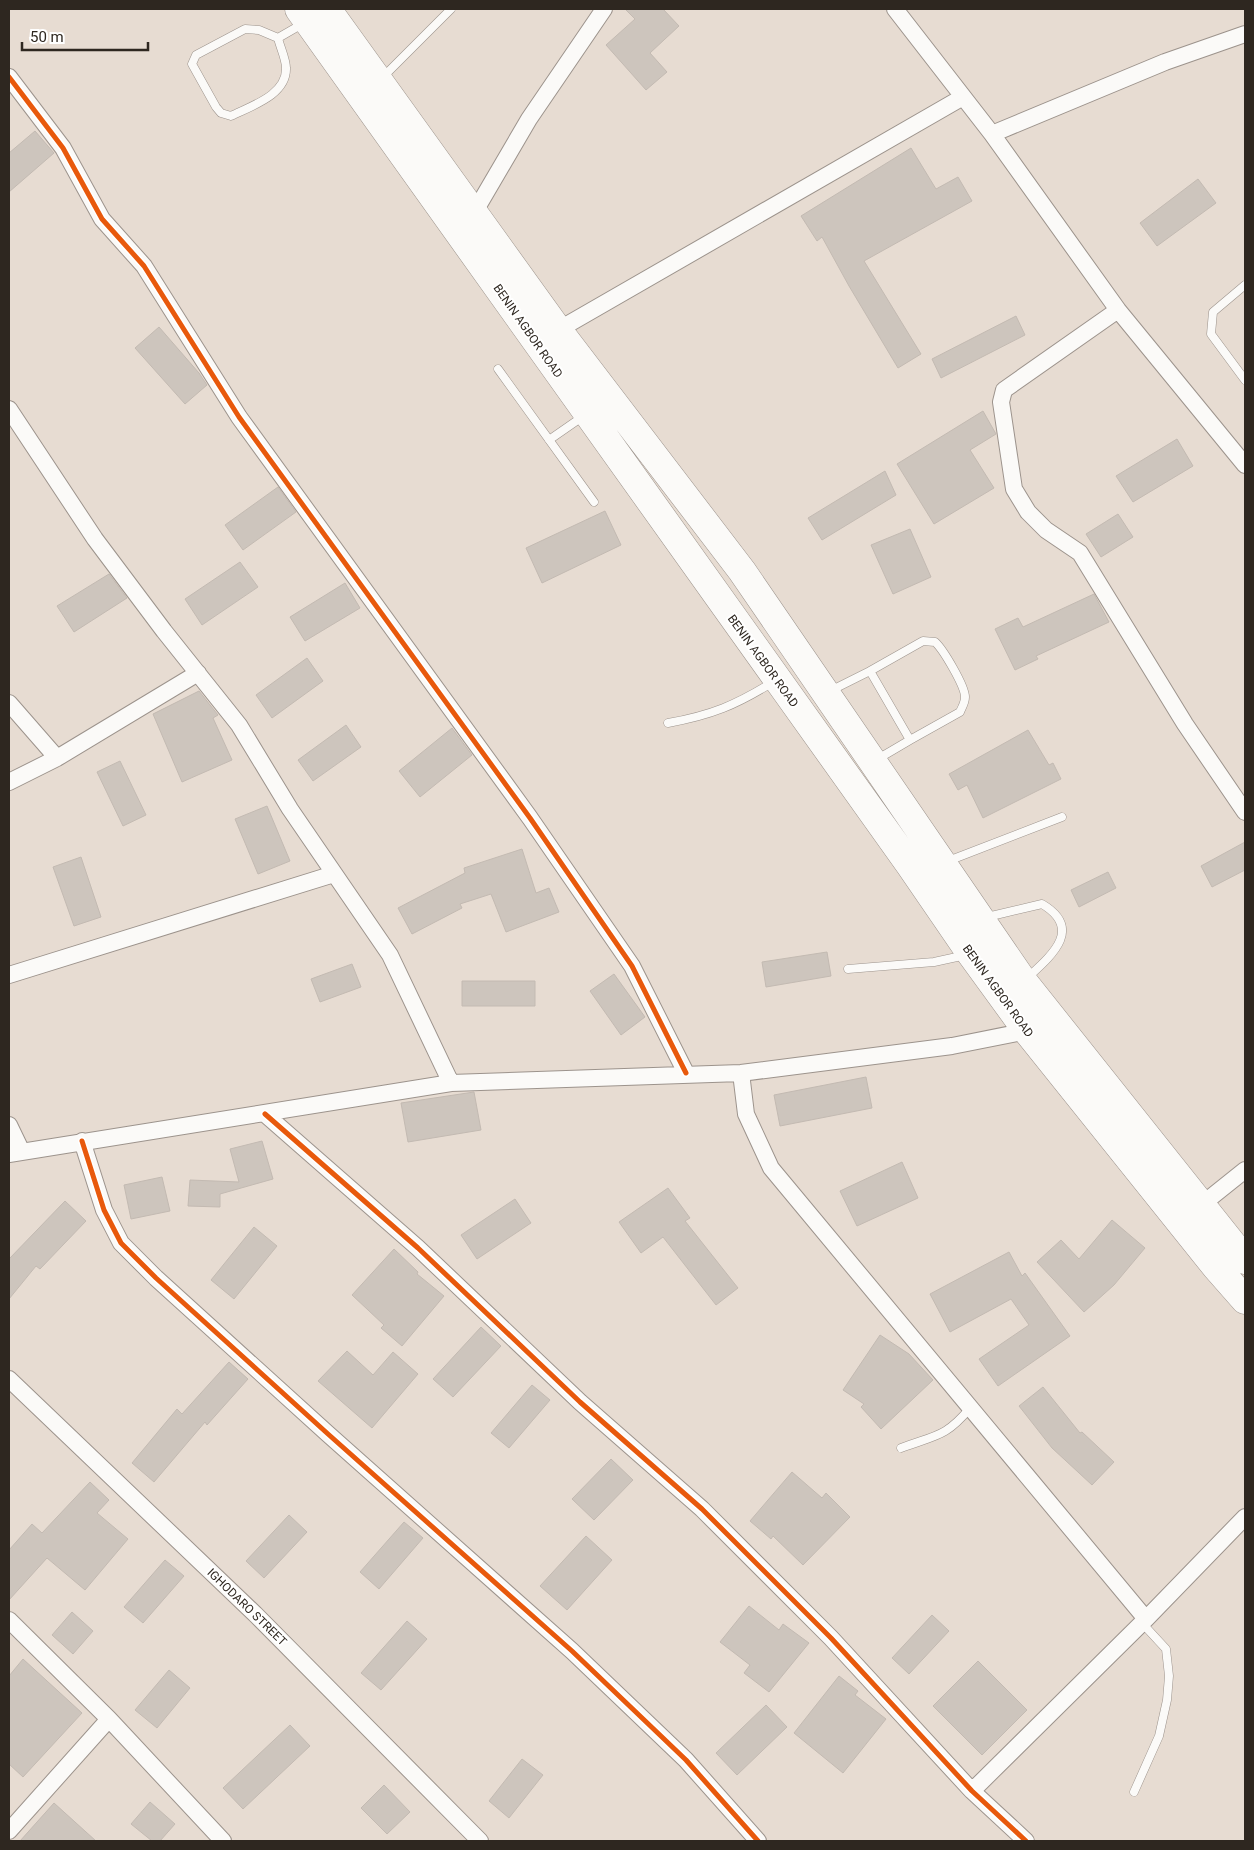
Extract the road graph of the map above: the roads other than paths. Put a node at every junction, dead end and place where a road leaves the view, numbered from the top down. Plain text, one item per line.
1 (451, 9) edge
2 (604, 9) edge
3 (895, 9) edge
4 (311, 13) edge
5 (1245, 34) edge
6 (278, 38) junction
7 (9, 77) edge
8 (379, 81) junction
9 (963, 97) junction
10 (992, 134) junction
11 (474, 213) junction
12 (1245, 285) edge
13 (1118, 310) junction
14 (558, 330) junction
15 (498, 369) dead end
16 (1245, 380) edge
17 (9, 409) edge
18 (586, 414) junction
19 (549, 440) junction
20 (1245, 465) edge
21 (594, 502) dead end
22 (742, 571) junction
23 (713, 591) junction
24 (870, 671) junction
25 (198, 673) junction
26 (777, 680) junction
27 (826, 693) junction
28 (9, 703) edge
29 (668, 723) dead end
30 (910, 740) junction
31 (57, 758) junction
32 (872, 762) junction
33 (9, 782) edge
34 (1245, 812) edge
35 (1062, 817) dead end
36 (942, 863) junction
37 (334, 874) junction
38 (980, 919) junction
39 (971, 954) junction
40 (848, 969) dead end
41 (9, 976) edge
42 (1023, 981) junction
43 (1027, 1031) junction
44 (741, 1073) junction
45 (686, 1074) junction
46 (451, 1083) junction
47 (265, 1114) junction
48 (9, 1125) edge
49 (82, 1141) junction
50 (15, 1153) edge
51 (1245, 1170) edge
52 (1200, 1206) junction
53 (1239, 1250) edge
54 (1245, 1300) edge
55 (9, 1379) edge
56 (970, 1408) junction
57 (901, 1448) dead end
58 (1245, 1517) edge
59 (9, 1620) edge
60 (1144, 1621) junction
61 (109, 1719) junction
62 (972, 1791) junction
63 (1134, 1792) dead end
64 (9, 1831) edge
65 (223, 1841) edge
66 (480, 1841) edge
67 (758, 1841) edge
68 (1026, 1841) edge

1 - 8 lane
2 - 11 street
3 - 9 street
4 - 6 lane
4 - 8 highway, BENIN AGBOR ROAD
4 - 18 highway, BENIN AGBOR ROAD
5 - 10 street
6 - 6 lane
7 - 45 street
8 - 11 highway, BENIN AGBOR ROAD
9 - 10 street
9 - 14 street
10 - 13 street
11 - 14 highway, BENIN AGBOR ROAD
12 - 16 lane
13 - 20 street
13 - 34 street
14 - 22 highway, BENIN AGBOR ROAD
15 - 19 lane
17 - 25 street
18 - 19 lane
18 - 23 highway, BENIN AGBOR ROAD
19 - 21 lane
22 - 23 highway
22 - 27 highway, BENIN AGBOR ROAD
23 - 26 highway, BENIN AGBOR ROAD
24 - 27 lane
24 - 30 lane
24 - 30 lane
25 - 31 street
25 - 37 street
26 - 29 lane
26 - 39 highway, BENIN AGBOR ROAD
27 - 32 highway, BENIN AGBOR ROAD
28 - 31 street
30 - 32 lane
31 - 33 street
32 - 36 highway, BENIN AGBOR ROAD
35 - 36 lane
36 - 38 highway, BENIN AGBOR ROAD
37 - 41 street
37 - 46 street
38 - 42 highway, BENIN AGBOR ROAD
38 - 42 lane
39 - 40 lane
39 - 43 highway, BENIN AGBOR ROAD
42 - 52 highway, BENIN AGBOR ROAD
43 - 44 street
43 - 54 highway, BENIN AGBOR ROAD
44 - 45 street
44 - 56 street
45 - 46 street
46 - 47 street
47 - 49 street
47 - 62 street
48 - 50 street
49 - 50 street
49 - 67 street
51 - 52 street
52 - 53 highway, BENIN AGBOR ROAD
55 - 66 street, IGHODARO STREET
56 - 57 lane
56 - 60 street
58 - 60 street
59 - 61 street
60 - 62 street
60 - 63 lane
61 - 64 street
61 - 65 street
62 - 68 street

